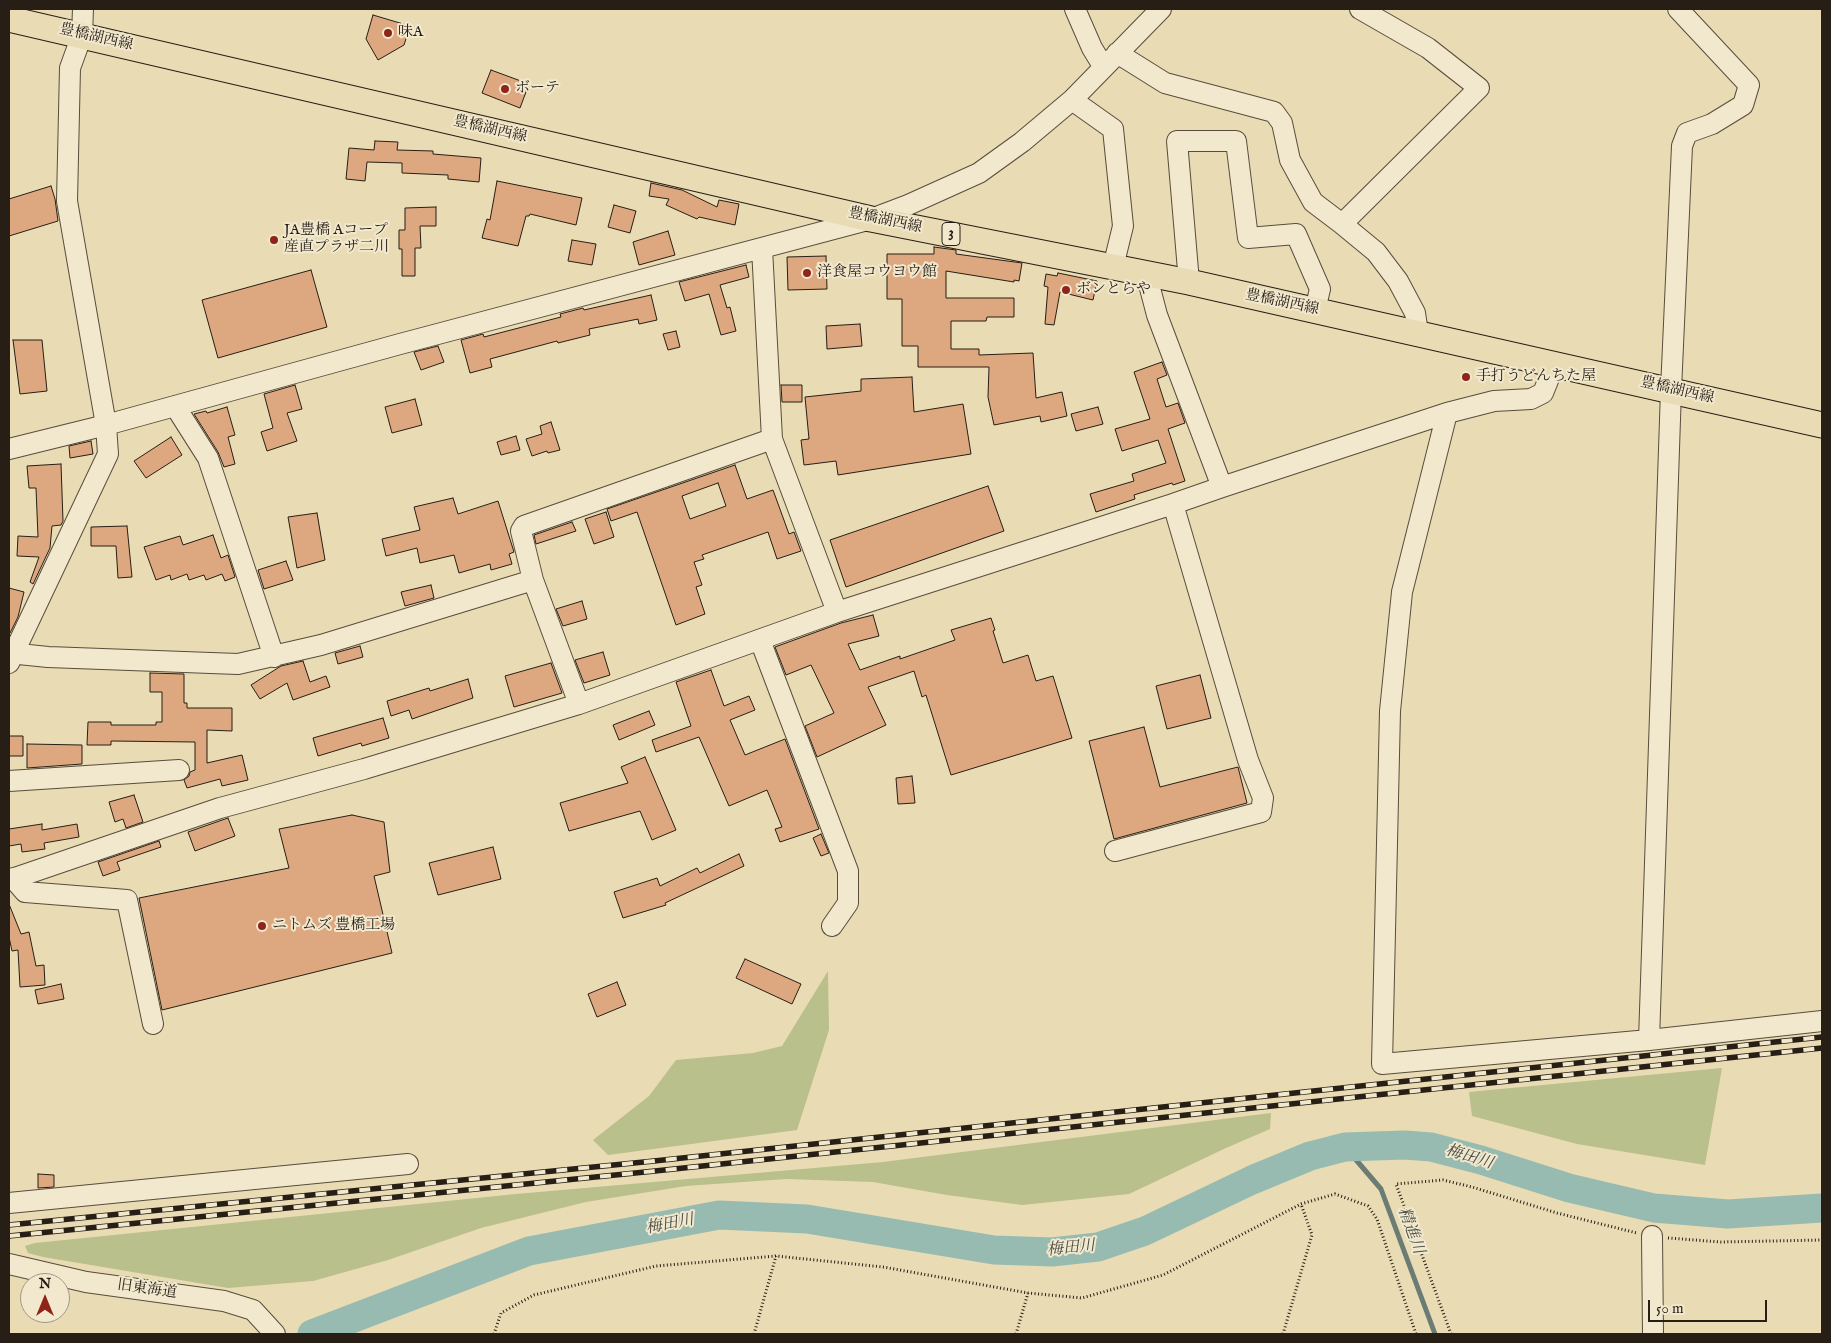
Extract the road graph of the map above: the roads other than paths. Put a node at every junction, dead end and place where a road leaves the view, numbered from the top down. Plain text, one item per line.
1 (83, 9) edge
2 (1075, 9) edge
3 (1161, 9) edge
4 (1360, 9) edge
5 (1678, 9) edge
6 (9, 19) edge
7 (82, 35) junction
8 (1110, 59) junction
9 (1072, 100) junction
10 (871, 218) junction
11 (1342, 224) junction
12 (762, 248) junction
13 (1113, 266) junction
14 (1146, 273) junction
15 (1189, 282) junction
16 (1315, 310) junction
17 (1418, 333) junction
18 (1554, 363) junction
19 (1671, 390) junction
20 (175, 406) junction
21 (1446, 413) junction
22 (106, 425) junction
23 (1822, 425) edge
24 (772, 439) junction
25 (9, 449) edge
26 (1222, 487) junction
27 (1173, 504) junction
28 (533, 580) junction
29 (837, 612) junction
30 (760, 640) junction
31 (10, 657) edge
32 (274, 657) junction
33 (579, 704) junction
34 (179, 770) dead end
35 (9, 782) edge
36 (1115, 851) dead end
37 (11, 879) edge
38 (832, 926) dead end
39 (1822, 1021) edge
40 (153, 1024) dead end
41 (1649, 1040) junction
42 (408, 1164) dead end
43 (9, 1203) edge
44 (1652, 1236) road end
45 (9, 1264) edge
46 (275, 1334) edge
47 (1653, 1334) edge

1 - 7 street
2 - 8 street
3 - 8 street
4 - 11 street
5 - 19 street
6 - 7 main road, 豊橋湖西線 / 3
7 - 10 main road, 豊橋湖西線 / 3
7 - 22 street
8 - 9 street
8 - 11 street
9 - 10 street
9 - 13 street
10 - 12 street
10 - 13 main road, 豊橋湖西線 / 3
11 - 17 street
12 - 20 street
12 - 24 street
13 - 14 main road, 豊橋湖西線 / 3
14 - 15 main road, 豊橋湖西線 / 3
14 - 26 street
15 - 16 main road, 豊橋湖西線 / 3
15 - 16 street
16 - 17 main road, 豊橋湖西線 / 3
17 - 18 main road, 豊橋湖西線 / 3
18 - 19 main road, 豊橋湖西線 / 3
18 - 21 street
19 - 23 main road, 豊橋湖西線 / 3
19 - 41 street
20 - 22 street
20 - 32 street
21 - 26 street
21 - 41 street
22 - 25 street
22 - 31 street
24 - 28 street
24 - 29 street
26 - 27 street
27 - 29 street
27 - 36 street
28 - 32 street
28 - 33 street
29 - 30 street
30 - 33 street
30 - 38 street
31 - 32 street
33 - 37 street
34 - 35 street
37 - 40 street
39 - 41 street
42 - 43 street
44 - 47 street
45 - 46 street, 旧東海道

